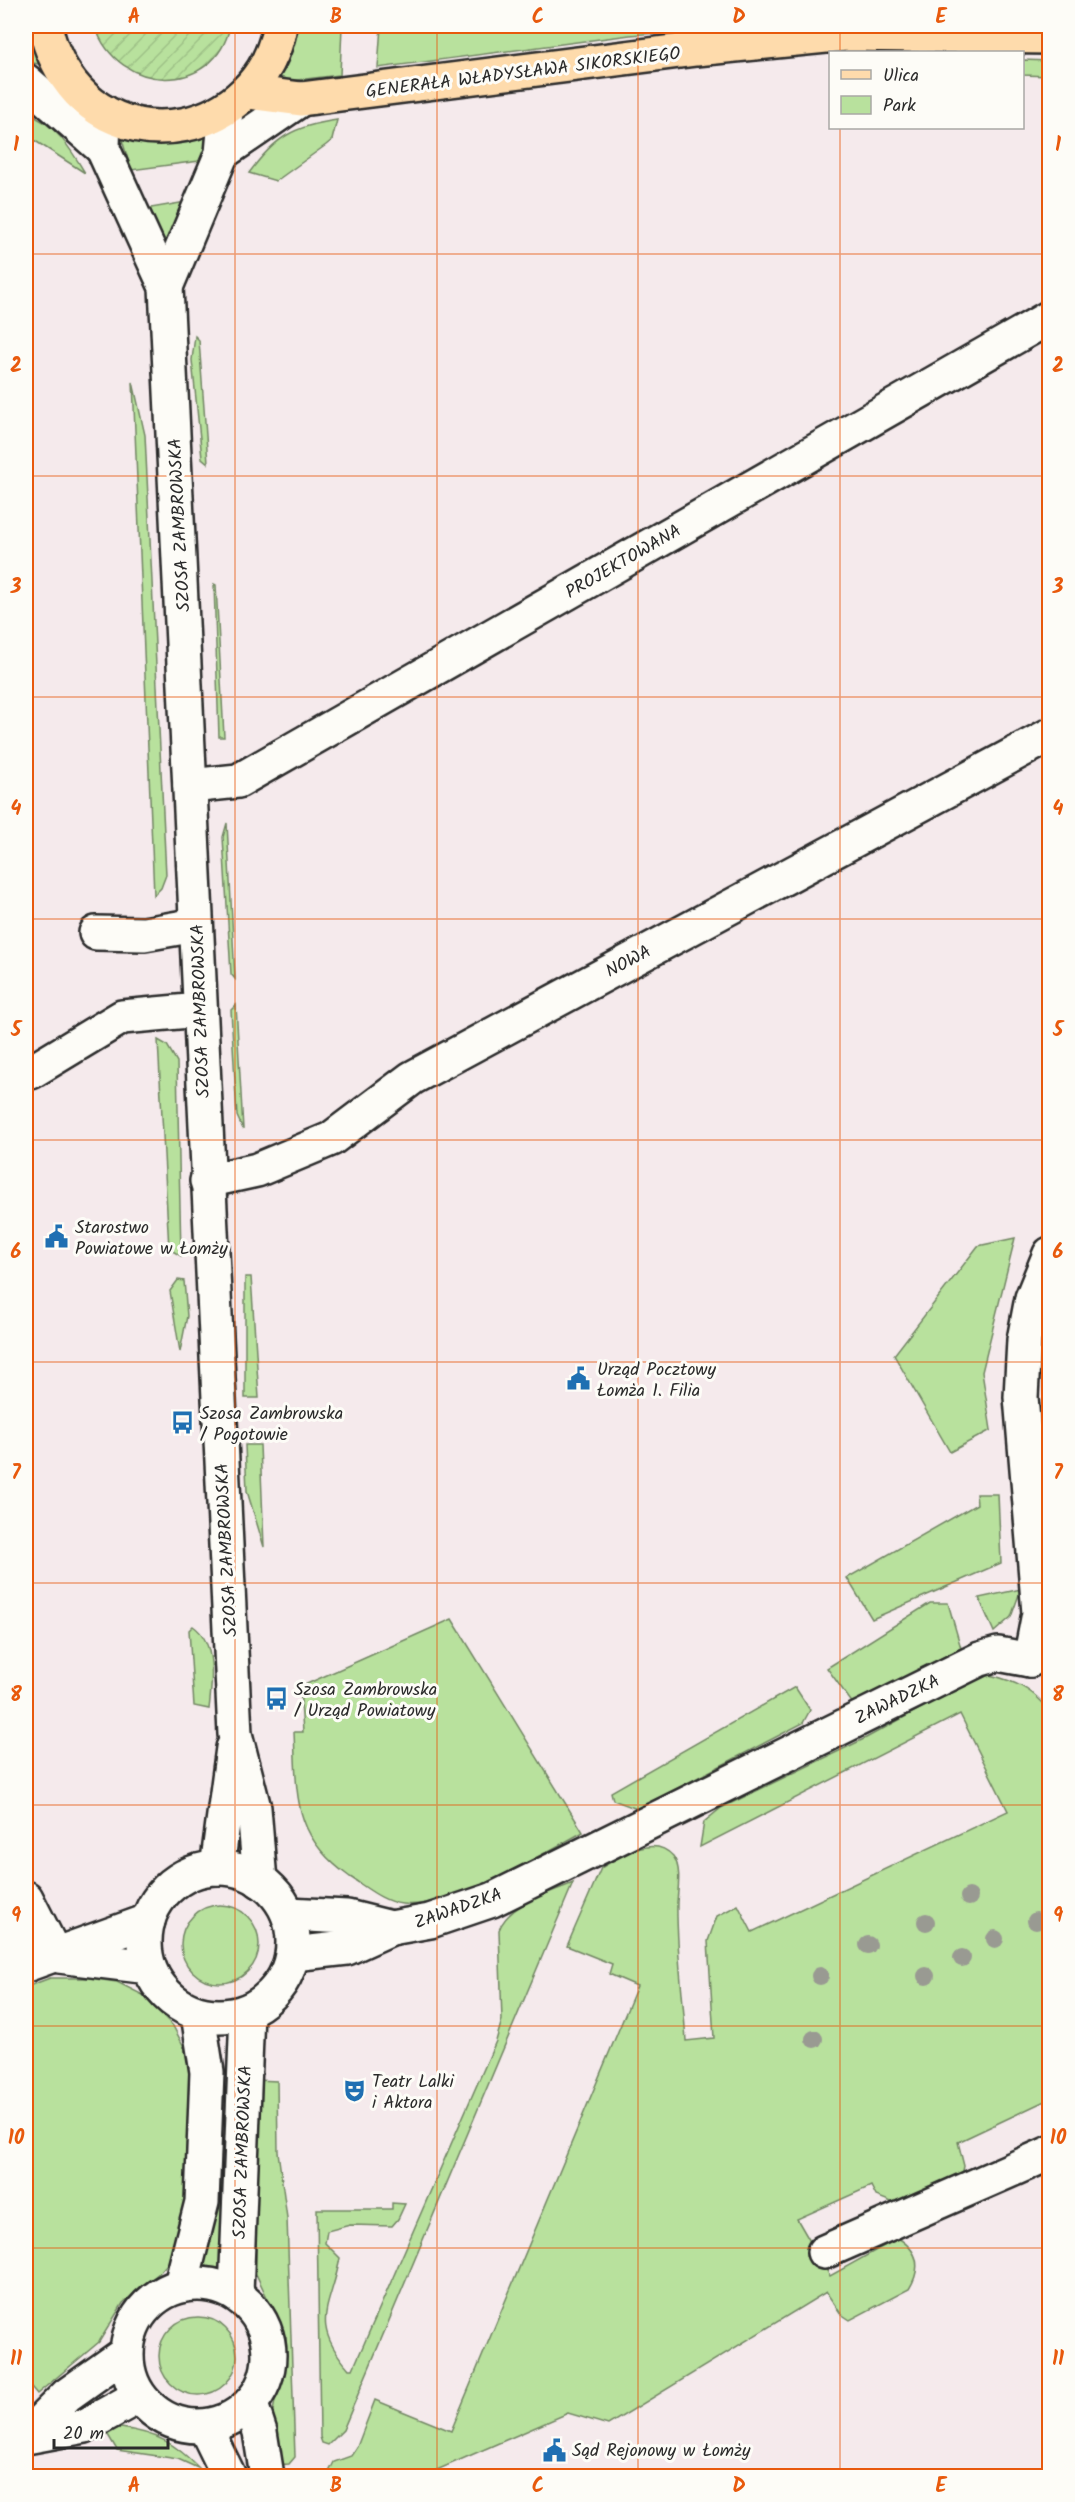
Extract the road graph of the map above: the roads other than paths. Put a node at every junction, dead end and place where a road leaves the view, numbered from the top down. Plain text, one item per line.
1 (46, 26) edge
2 (280, 26) edge
3 (1050, 36) edge
4 (26, 80) edge
5 (67, 80) junction
6 (301, 99) junction
7 (237, 101) junction
8 (104, 112) junction
9 (103, 149) junction
10 (222, 153) junction
11 (166, 287) junction
12 (1050, 317) edge
13 (1050, 735) edge
14 (190, 786) junction
15 (196, 925) junction
16 (96, 933) dead end
17 (200, 1010) junction
18 (31, 1072) dead end
19 (207, 1181) junction
20 (1050, 1254) edge
21 (1040, 1671) edge
22 (235, 1734) junction
23 (217, 1868) junction
24 (260, 1881) junction
25 (26, 1898) edge
26 (288, 1914) junction
27 (148, 1921) junction
28 (392, 1928) junction
29 (292, 1954) junction
30 (40, 1960) edge
31 (148, 1967) junction
32 (247, 2012) junction
33 (198, 2014) junction
34 (1050, 2153) edge
35 (824, 2252) dead end
36 (181, 2285) junction
37 (236, 2293) junction
38 (126, 2353) junction
39 (139, 2396) junction
40 (251, 2404) junction
41 (205, 2427) junction
42 (26, 2437) edge
43 (229, 2476) edge
44 (267, 2476) edge

1 - 5 main road
2 - 7 main road
3 - 6 main road, GENERAŁA WŁADYSŁAWA SIKORSKIEGO
4 - 5 street
4 - 9 street
5 - 8 main road
6 - 7 main road, GENERAŁA WŁADYSŁAWA SIKORSKIEGO
6 - 10 street
7 - 8 main road
7 - 10 street, SZOSA ZAMBROWSKA
8 - 9 street, SZOSA ZAMBROWSKA
9 - 11 street, SZOSA ZAMBROWSKA
10 - 11 street, SZOSA ZAMBROWSKA
11 - 14 street, SZOSA ZAMBROWSKA
12 - 14 street, PROJEKTOWANA
13 - 19 street, NOWA
14 - 15 street, SZOSA ZAMBROWSKA
15 - 16 street
15 - 17 street, SZOSA ZAMBROWSKA
17 - 18 street
17 - 19 street, SZOSA ZAMBROWSKA
19 - 22 street, SZOSA ZAMBROWSKA
20 - 21 street, ZAWADZKA
21 - 28 street, ZAWADZKA
22 - 23 street, SZOSA ZAMBROWSKA
22 - 24 street, SZOSA ZAMBROWSKA
23 - 24 street
23 - 27 street
24 - 26 street
25 - 30 street
26 - 28 street, ZAWADZKA
26 - 29 street
27 - 30 street
27 - 31 street
28 - 29 street, ZAWADZKA
29 - 32 street
30 - 31 street
31 - 33 street
32 - 33 street
32 - 37 street, SZOSA ZAMBROWSKA
33 - 36 street, SZOSA ZAMBROWSKA
34 - 35 street
36 - 37 street
36 - 38 street
37 - 40 street
38 - 39 street
38 - 42 street
39 - 41 street
39 - 42 street
40 - 41 street
40 - 44 street
41 - 43 street

